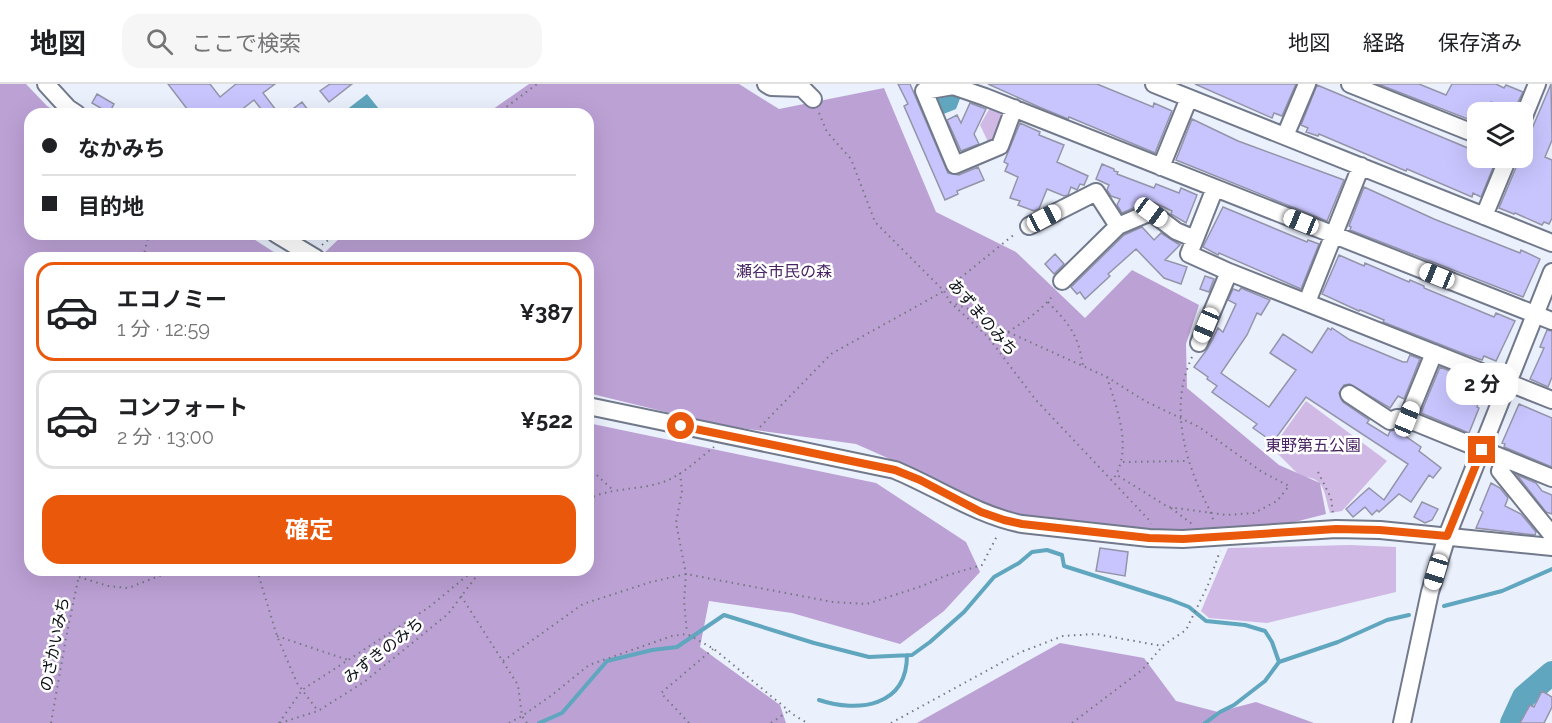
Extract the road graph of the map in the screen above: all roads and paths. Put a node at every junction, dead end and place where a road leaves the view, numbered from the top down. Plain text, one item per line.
1 (46, 84) edge
2 (537, 84) edge
3 (766, 84) edge
4 (1155, 84) edge
5 (1306, 84) edge
6 (1350, 84) edge
7 (1537, 84) edge
8 (988, 90) edge
9 (1189, 98) junction
10 (813, 99) joint
11 (1530, 102) edge
12 (70, 108) edge
13 (505, 108) edge
14 (1014, 108) junction
15 (1467, 131) edge
16 (1286, 136) junction
17 (1361, 166) junction
18 (1161, 167) junction
19 (1504, 168) edge
20 (1215, 188) junction
21 (1484, 216) junction
22 (1029, 226) joint
23 (1118, 226) junction
24 (1334, 235) junction
25 (1195, 239) junction
26 (286, 240) edge
27 (1552, 243) edge
28 (306, 252) edge
29 (1229, 272) junction
30 (1552, 272) edge
31 (1062, 281) joint
32 (944, 291) junction
33 (950, 302) junction
34 (1048, 302) junction
35 (1307, 303) junction
36 (1535, 315) junction
37 (1552, 321) edge
38 (1008, 332) junction
39 (1199, 343) joint
40 (1434, 353) junction
41 (1083, 366) junction
42 (1107, 378) junction
43 (1508, 382) junction
44 (1349, 394) dead end
45 (1552, 400) edge
46 (594, 407) edge
47 (1180, 418) junction
48 (1407, 419) junction
49 (728, 436) junction
50 (748, 439) junction
51 (1482, 450) junction
52 (1506, 459) junction
53 (1189, 461) junction
54 (1122, 462) junction
55 (1318, 472) dead end
56 (594, 473) edge
57 (680, 473) junction
58 (1117, 475) junction
59 (1552, 478) edge
60 (1112, 482) junction
61 (614, 491) junction
62 (594, 496) edge
63 (1168, 507) junction
64 (1212, 513) junction
65 (1004, 520) junction
66 (1336, 529) junction
67 (1552, 535) edge
68 (1447, 536) junction
69 (1214, 537) junction
70 (1156, 538) junction
71 (1552, 547) edge
72 (686, 574) junction
73 (160, 576) edge
74 (259, 576) edge
75 (467, 576) edge
76 (476, 576) edge
77 (79, 577) joint
78 (461, 596) junction
79 (687, 634) junction
80 (277, 636) junction
81 (1162, 646) junction
82 (714, 648) junction
83 (348, 660) junction
84 (503, 661) junction
85 (302, 690) junction
86 (790, 710) junction
87 (318, 711) junction
88 (522, 716) junction
89 (51, 723) edge
90 (280, 723) edge
91 (509, 723) edge
92 (527, 723) edge
93 (689, 723) edge
94 (771, 723) edge
95 (807, 723) edge
96 (891, 723) edge
97 (1072, 723) edge
98 (1402, 723) edge

1 - 12 street
2 - 13 path
3 - 10 street
4 - 9 street
5 - 16 street
6 - 15 street
7 - 11 street
8 - 14 street
8 - 14 street
9 - 16 street
9 - 18 street
10 - 32 path, あずまのみち
14 - 18 street
16 - 17 street
17 - 21 street
17 - 24 street
18 - 20 street
19 - 21 street
20 - 24 street
20 - 25 street
21 - 27 street
22 - 23 street
22 - 32 path
23 - 25 street
23 - 31 street
24 - 35 street
24 - 36 street
25 - 29 street
26 - 28 street
29 - 35 street
29 - 39 street
30 - 36 street
31 - 34 path
32 - 33 path, あずまのみち
32 - 50 path
33 - 38 path
33 - 60 path, あずまのみち
34 - 38 path
34 - 41 path
35 - 40 street
36 - 37 street
36 - 43 street
38 - 41 path
39 - 47 path
40 - 43 street
40 - 48 street
41 - 42 path
42 - 47 path
42 - 54 path
43 - 45 street
43 - 51 street
44 - 48 street
46 - 49 street
47 - 53 path
47 - 64 path
48 - 51 street
49 - 50 street
49 - 57 path
50 - 65 street
51 - 52 street
51 - 68 street
52 - 59 street
52 - 67 street
53 - 54 path
53 - 64 path
54 - 58 path
55 - 66 path
56 - 61 path
57 - 61 path
57 - 72 path
58 - 60 path
58 - 63 path
60 - 70 path, あずまのみち
61 - 62 path
63 - 64 path
63 - 69 path
64 - 69 path
65 - 70 street
65 - 72 path
66 - 68 street
66 - 69 street
68 - 71 street
68 - 98 street
69 - 70 street
69 - 81 path
72 - 79 path
72 - 84 path
73 - 77 path
74 - 80 path
75 - 83 path
76 - 78 path, みずきのみち
77 - 89 path, のざかいみち
78 - 84 path
78 - 87 path, みずきのみち
79 - 82 path
79 - 88 path
80 - 83 path
80 - 85 path
81 - 96 path
81 - 97 path
82 - 86 path
82 - 93 path
83 - 85 path
84 - 88 path
85 - 87 path
85 - 90 path
86 - 94 path
86 - 95 path
87 - 90 path, みずきのみち
88 - 91 path
88 - 92 path

